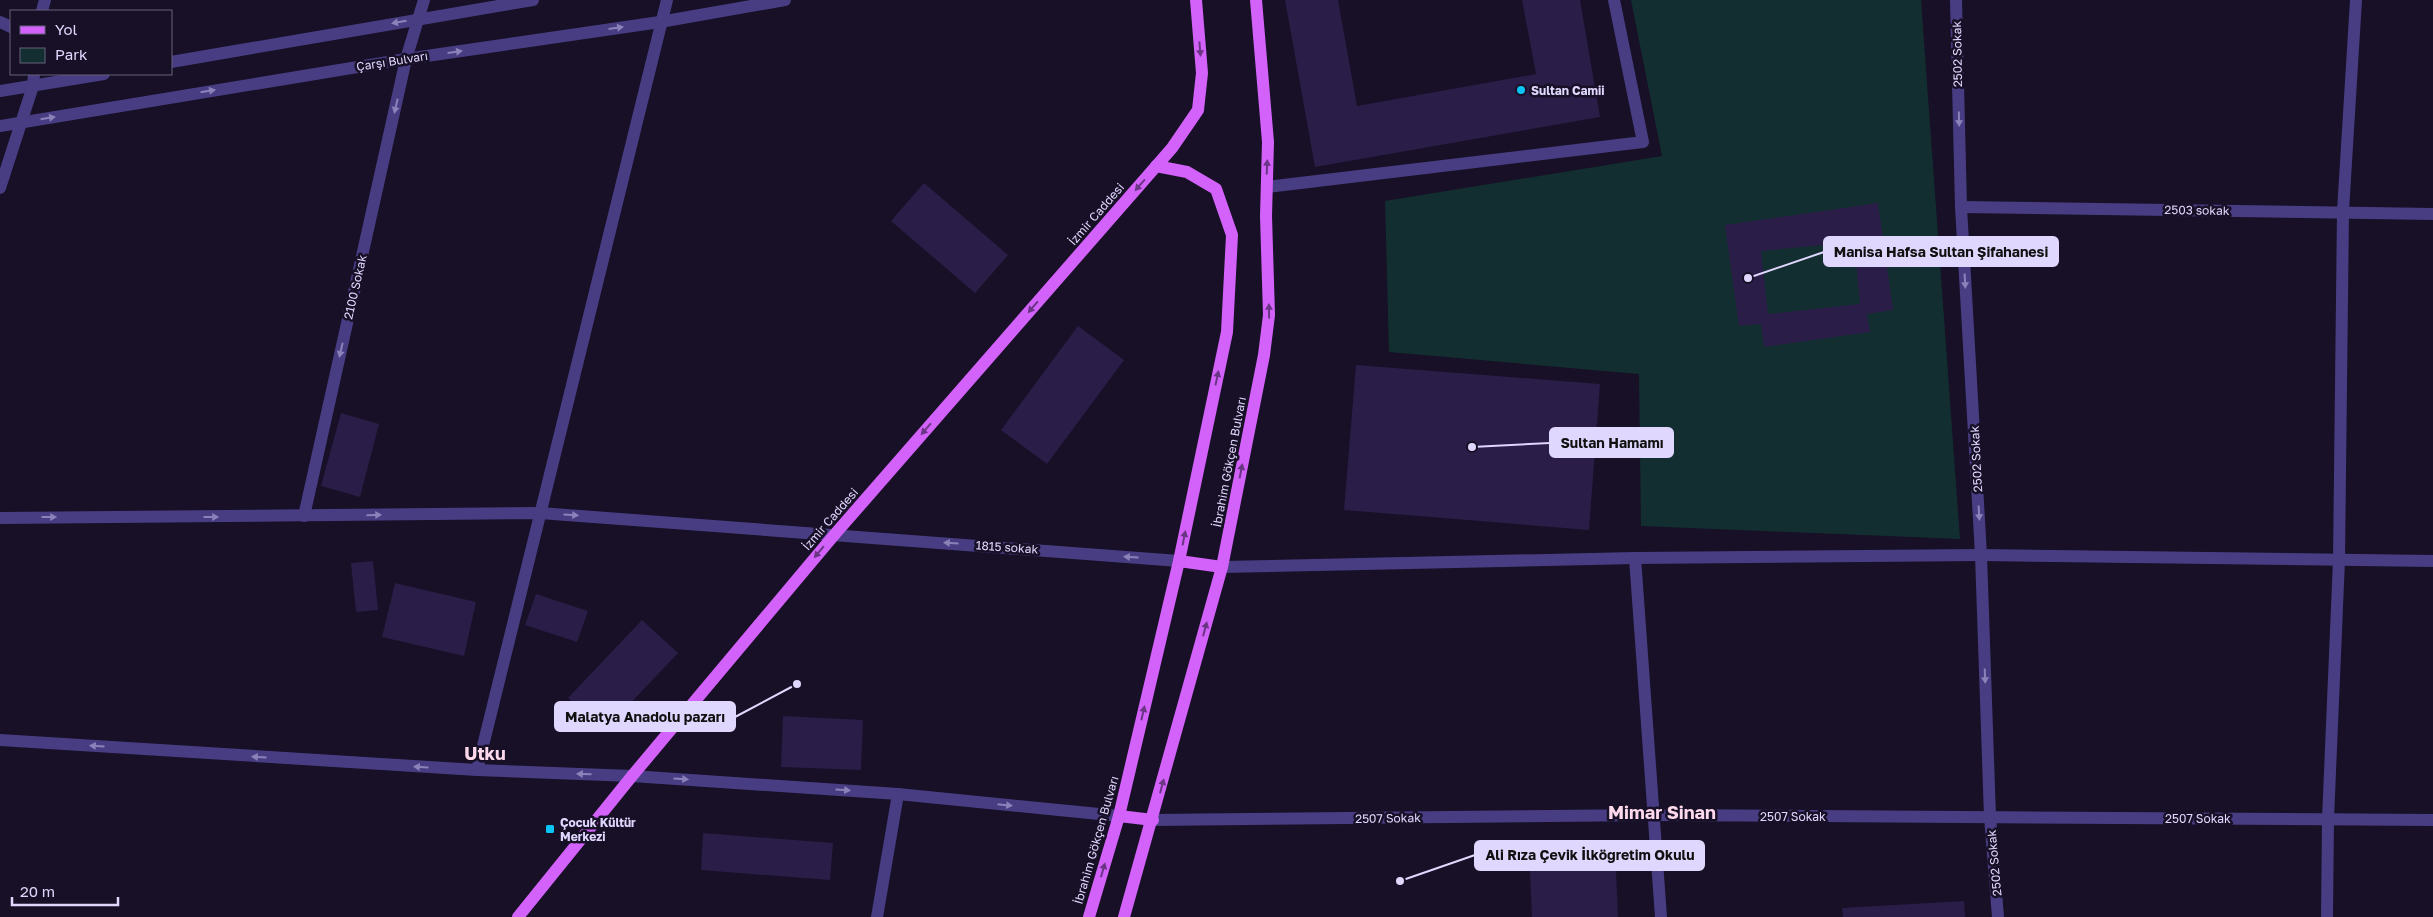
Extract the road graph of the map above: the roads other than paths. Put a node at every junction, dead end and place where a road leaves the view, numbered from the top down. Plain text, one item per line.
1 (424, 0) edge
2 (533, 0) edge
3 (667, 0) edge
4 (785, 0) edge
5 (1196, 0) edge
6 (1256, 0) edge
7 (1614, 0) edge
8 (1956, 0) edge
9 (2356, 0) edge
10 (420, 19) junction
11 (660, 22) junction
12 (406, 59) junction
13 (172, 62) edge
14 (92, 75) edge
15 (34, 80) edge
16 (0, 91) edge
17 (19, 123) junction
18 (0, 126) edge
19 (1156, 166) junction
20 (1267, 186) junction
21 (0, 188) edge
22 (1961, 207) junction
23 (2343, 211) junction
24 (2433, 214) edge
25 (540, 513) junction
26 (304, 516) junction
27 (0, 518) edge
28 (835, 534) junction
29 (1981, 555) junction
30 (1636, 558) junction
31 (1180, 560) junction
32 (2339, 560) junction
33 (2433, 561) edge
34 (1222, 567) junction
35 (0, 740) edge
36 (478, 770) junction
37 (632, 776) junction
38 (898, 794) junction
39 (1653, 815) junction
40 (1119, 816) junction
41 (1990, 817) junction
42 (2328, 818) junction
43 (1153, 820) junction
44 (2433, 820) edge
45 (518, 917) edge
46 (877, 917) edge
47 (1089, 917) edge
48 (1124, 917) edge
49 (1660, 917) edge
50 (1998, 917) edge
51 (2327, 917) edge

1 - 10 street, 2100 Sokak
2 - 10 street
3 - 11 street
4 - 11 street, Çarşı Bulvarı
5 -> 19 main road, İzmir Caddesi
20 -> 6 main road, İbrahim Gökçen Bulvarı
7 - 20 street
8 -> 22 street, 2502 Sokak
9 - 23 street
10 - 12 street, 2100 Sokak
10 -> 13 street
12 -> 11 street, Çarşı Bulvarı
11 - 25 street
17 -> 12 street, Çarşı Bulvarı
12 -> 26 street, 2100 Sokak
14 - 15 street
15 - 16 street
15 - 17 street
17 - 18 street, Çarşı Bulvarı
17 - 21 street
19 -> 28 main road, İzmir Caddesi
31 -> 19 main road, İbrahim Gökçen Bulvarı
34 -> 20 main road, İbrahim Gökçen Bulvarı
22 - 23 street, 2503 sokak
22 -> 29 street, 2502 Sokak
23 - 24 street, 2503 sokak
23 - 32 street
26 -> 25 street, 1815 sokak
25 -> 28 street, 1815 sokak
25 - 36 street
27 -> 26 street, 1815 sokak
31 -> 28 street, 1815 sokak
28 -> 37 main road, İzmir Caddesi
29 - 30 street
29 - 32 street
29 -> 41 street, 2502 Sokak
30 - 34 street
30 - 39 street
31 - 34 main road
40 -> 31 main road, İbrahim Gökçen Bulvarı
32 - 33 street
32 - 42 street
43 -> 34 main road, İbrahim Gökçen Bulvarı
36 -> 35 street
37 -> 36 street
37 -> 38 street
37 - 45 main road, İzmir Caddesi
38 -> 40 street
38 - 46 street
39 - 41 street, 2507 Sokak
39 - 43 street, 2507 Sokak
39 - 49 street
40 - 43 main road
47 -> 40 main road, İbrahim Gökçen Bulvarı
41 - 42 street, 2507 Sokak
41 - 50 street, 2502 Sokak
42 - 44 street, 2507 Sokak
42 - 51 street
43 - 48 main road, İbrahim Gökçen Bulvarı

